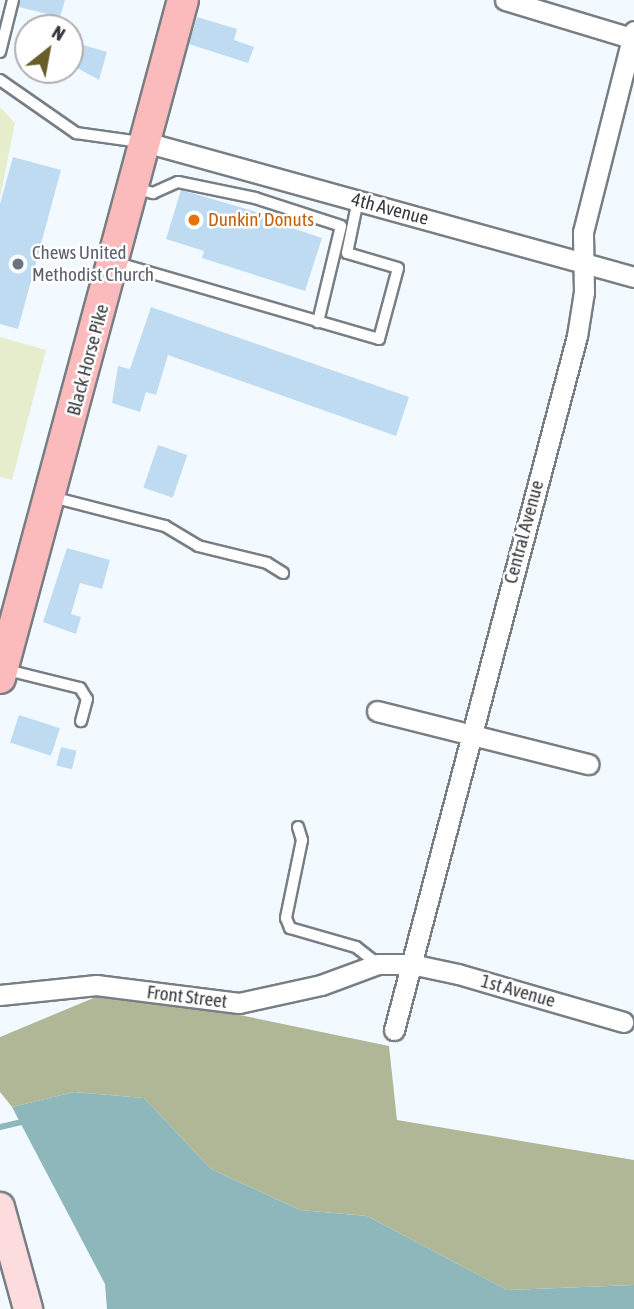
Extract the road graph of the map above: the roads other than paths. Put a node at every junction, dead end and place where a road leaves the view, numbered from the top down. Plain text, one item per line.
1 (13, 0) edge
2 (183, 0) edge
3 (505, 0) edge
4 (633, 36) edge
5 (0, 52) edge
6 (0, 80) edge
7 (145, 142) junction
8 (133, 188) junction
9 (358, 200) junction
10 (342, 251) junction
11 (114, 262) junction
12 (582, 262) junction
13 (634, 277) edge
14 (318, 322) junction
15 (51, 497) junction
16 (283, 573) dead end
17 (1, 674) edge
18 (377, 710) dead end
19 (81, 721) dead end
20 (468, 736) junction
21 (588, 764) dead end
22 (298, 827) dead end
23 (378, 964) junction
24 (411, 964) junction
25 (0, 995) edge
26 (623, 1022) dead end
27 (394, 1030) dead end
28 (0, 1207) edge
29 (28, 1309) edge

1 - 5 lane
2 - 7 main road, Black Horse Pike
3 - 4 street
4 - 12 street, Central Avenue
6 - 7 lane
7 - 8 main road, Black Horse Pike
7 - 9 street, 4th Avenue
8 - 10 lane
8 - 11 main road, Black Horse Pike
9 - 10 lane
9 - 12 street, 4th Avenue
10 - 14 lane
10 - 14 lane
11 - 14 lane
11 - 15 main road, Black Horse Pike
12 - 13 street, 4th Avenue
12 - 20 street, Central Avenue
15 - 16 lane
15 - 17 main road, Black Horse Pike
17 - 19 lane
18 - 20 street
20 - 21 street
20 - 24 street, Central Avenue
22 - 23 lane
23 - 24 street, Front Street
23 - 25 street, Front Street
24 - 26 street, 1st Avenue
24 - 27 street, Central Avenue
28 - 29 main road

